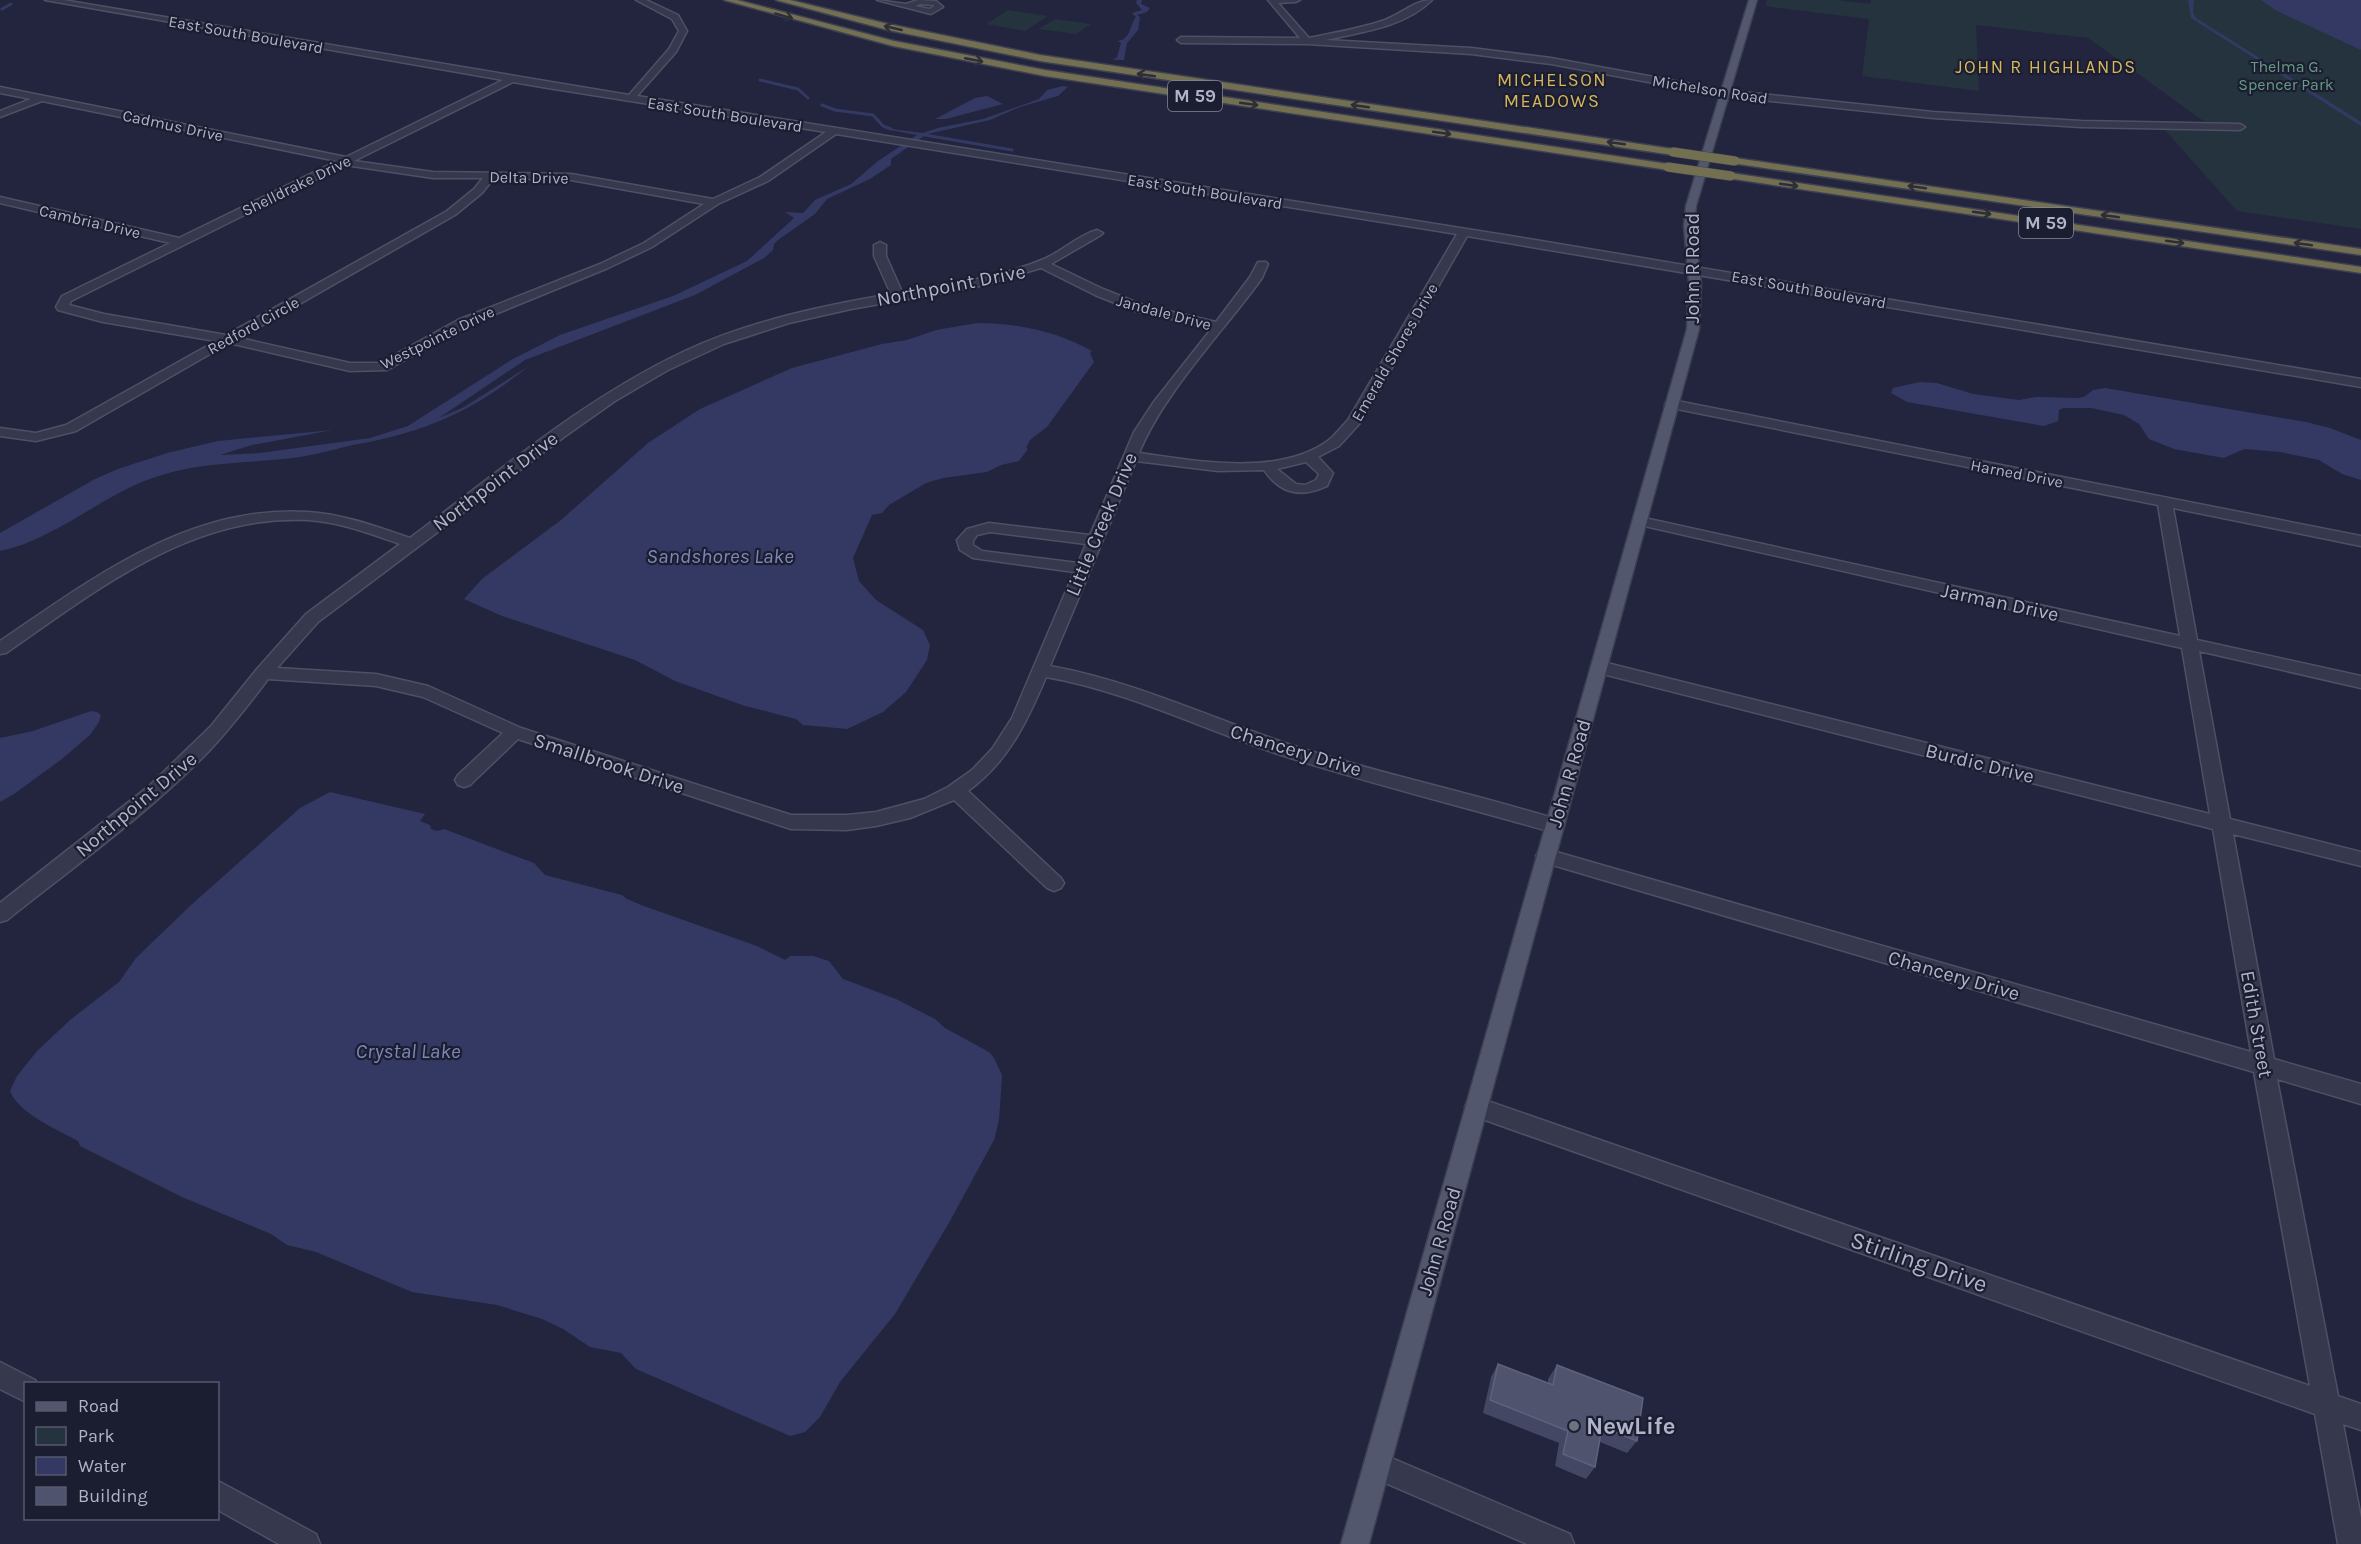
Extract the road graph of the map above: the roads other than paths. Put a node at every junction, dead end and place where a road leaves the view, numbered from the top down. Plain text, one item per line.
1 (49, 0) edge
2 (640, 0) edge
3 (728, 0) edge
4 (780, 0) edge
5 (881, 0) edge
6 (1296, 0) edge
7 (1428, 0) edge
8 (1754, 0) edge
9 (1272, 1) edge
10 (906, 6) dead end
11 (1181, 40) dead end
12 (1307, 40) junction
13 (513, 79) junction
14 (0, 90) edge
15 (1724, 93) junction
16 (41, 98) junction
17 (631, 98) junction
18 (0, 114) edge
19 (2240, 127) dead end
20 (834, 131) junction
21 (345, 161) junction
22 (491, 175) junction
23 (0, 200) edge
24 (714, 202) junction
25 (1464, 232) junction
26 (1096, 233) dead end
27 (181, 242) junction
28 (880, 245) dead end
29 (2361, 252) edge
30 (1262, 264) dead end
31 (1044, 265) junction
32 (1694, 270) junction
33 (2361, 270) edge
34 (79, 292) joint
35 (898, 297) junction
36 (1220, 326) junction
37 (227, 340) junction
38 (2361, 383) edge
39 (1672, 404) junction
40 (0, 432) edge
41 (1130, 456) junction
42 (1308, 456) junction
43 (1268, 465) junction
44 (2164, 503) junction
45 (1640, 521) junction
46 (1094, 540) junction
47 (2361, 541) edge
48 (411, 543) junction
49 (1083, 568) junction
50 (2189, 643) junction
51 (0, 650) edge
52 (1599, 667) junction
53 (1039, 670) junction
54 (263, 673) junction
55 (2361, 682) edge
56 (515, 732) junction
57 (464, 780) dead end
58 (955, 790) junction
59 (2222, 824) junction
60 (1555, 826) junction
61 (1546, 856) junction
62 (2361, 859) edge
63 (1054, 883) dead end
64 (0, 914) edge
65 (2264, 1066) junction
66 (2361, 1094) edge
67 (1476, 1107) junction
68 (0, 1375) edge
69 (24, 1388) edge
70 (2328, 1405) junction
71 (2361, 1417) edge
72 (1377, 1465) junction
73 (219, 1496) edge
74 (306, 1544) edge
75 (1355, 1544) edge
76 (1560, 1544) edge
77 (2352, 1544) edge

1 - 13 street, East South Boulevard
2 - 17 street
3 -> 33 highway, M 59, bridge
29 -> 4 highway, M 59, bridge
5 - 10 street
6 - 9 street
7 - 12 street
8 - 15 main road, John R Road
9 - 12 street
11 - 12 street, Michelson Road
12 - 15 street, Michelson Road
13 - 17 street, East South Boulevard
13 - 21 street, Shelldrake Drive
14 - 16 street, Cadmus Drive
15 - 19 street, Michelson Road
15 - 32 main road, John R Road
16 - 18 street
16 - 21 street, Cadmus Drive
17 - 20 street, East South Boulevard
20 - 24 street, Westpointe Drive
20 - 25 street, East South Boulevard
21 - 22 street, Delta Drive
21 - 27 street, Shelldrake Drive
22 - 24 street, Delta Drive
22 - 37 street, Redford Circle
23 - 27 street, Cambria Drive
24 - 37 street, Westpointe Drive
25 - 32 street, East South Boulevard
25 - 42 street, Emerald Shores Drive
26 - 31 street, Northpoint Drive
27 - 34 street, Shelldrake Drive
28 - 35 street
30 - 36 street, Little Creek Drive
31 - 35 street, Northpoint Drive
31 - 36 street, Jandale Drive
32 - 38 street, East South Boulevard
32 - 39 main road, John R Road
34 - 37 street, Westpointe Drive
35 - 48 street, Northpoint Drive
36 - 41 street, Little Creek Drive
37 - 40 street, Redford Circle
39 - 44 street, Harned Drive
39 - 45 main road, John R Road
41 - 43 street, Emerald Shores Drive
41 - 46 street, Little Creek Drive
42 - 43 street, Emerald Shores Drive
42 - 43 street
44 - 47 street, Harned Drive
44 - 50 street, Edith Street
45 - 50 street, Jarman Drive
45 - 52 main road, John R Road
46 - 49 street, Little Creek Drive
46 - 49 street
48 - 51 street
48 - 54 street, Northpoint Drive
49 - 53 street, Little Creek Drive
50 - 55 street, Jarman Drive
50 - 59 street, Edith Street
52 - 59 street, Burdic Drive
52 - 60 main road, John R Road
53 - 58 street, Little Creek Drive
53 - 60 street, Chancery Drive
54 - 56 street, Smallbrook Drive
54 - 64 street, Northpoint Drive
56 - 57 street
56 - 58 street, Smallbrook Drive
58 - 63 street
59 - 62 street, Burdic Drive
59 - 65 street, Edith Street
60 - 61 main road, John R Road
61 - 65 street, Chancery Drive
61 - 67 main road, John R Road
65 - 66 street, Chancery Drive
65 - 70 street, Edith Street
67 - 70 street, Stirling Drive
67 - 72 main road, John R Road
68 - 69 street
70 - 71 street, Stirling Drive
70 - 77 street, Edith Street
72 - 75 main road, John R Road
72 - 76 street
73 - 74 street

